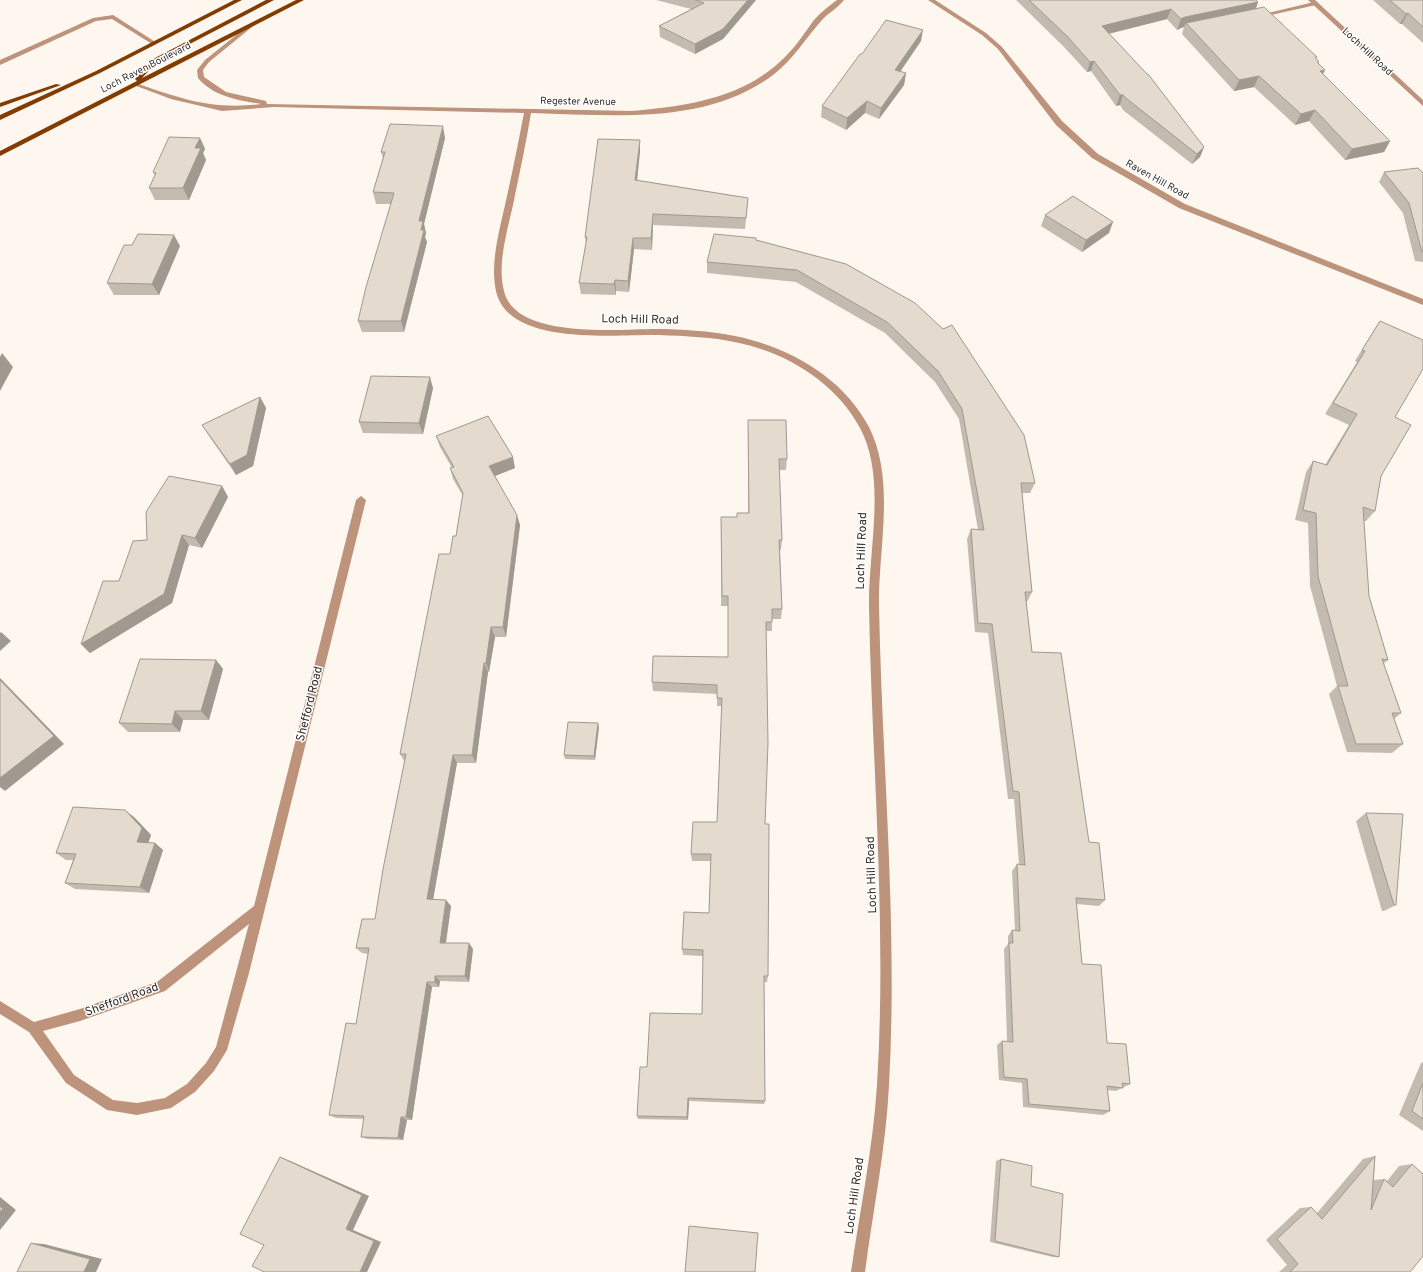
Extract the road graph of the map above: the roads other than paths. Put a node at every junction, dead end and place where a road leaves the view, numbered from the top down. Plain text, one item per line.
1 (239, 0) edge
2 (271, 0) edge
3 (301, 0) edge
4 (841, 0) edge
5 (931, 0) edge
6 (1312, 2) edge
7 (1248, 18) edge
8 (250, 26) junction
9 (154, 43) junction
10 (0, 63) edge
11 (98, 72) junction
12 (134, 84) junction
13 (1423, 104) edge
14 (0, 105) edge
15 (274, 105) junction
16 (528, 111) junction
17 (0, 118) edge
18 (0, 154) edge
19 (1423, 302) edge
20 (361, 500) dead end
21 (259, 909) junction
22 (0, 1007) edge
23 (33, 1028) junction
24 (858, 1272) edge

1 - 9 main road, Loch Raven Boulevard
2 - 12 main road
3 - 8 main road, Loch Raven Boulevard
4 - 16 street, Regester Avenue
5 - 19 street, Raven Hill Road
6 - 7 street
6 - 13 street, Loch Hill Road
8 - 12 main road, Loch Raven Boulevard
8 - 15 street, Regester Avenue
9 - 10 street
9 - 11 main road, Loch Raven Boulevard
11 - 14 main road
11 - 17 main road, Loch Raven Boulevard
12 - 15 street, Regester Avenue
12 - 18 main road, Loch Raven Boulevard
15 - 16 street, Regester Avenue
16 - 24 street, Loch Hill Road
20 - 21 street, Shefford Road
21 - 23 street, Shefford Road
21 - 23 street, Shefford Road
22 - 23 street, Shefford Road

